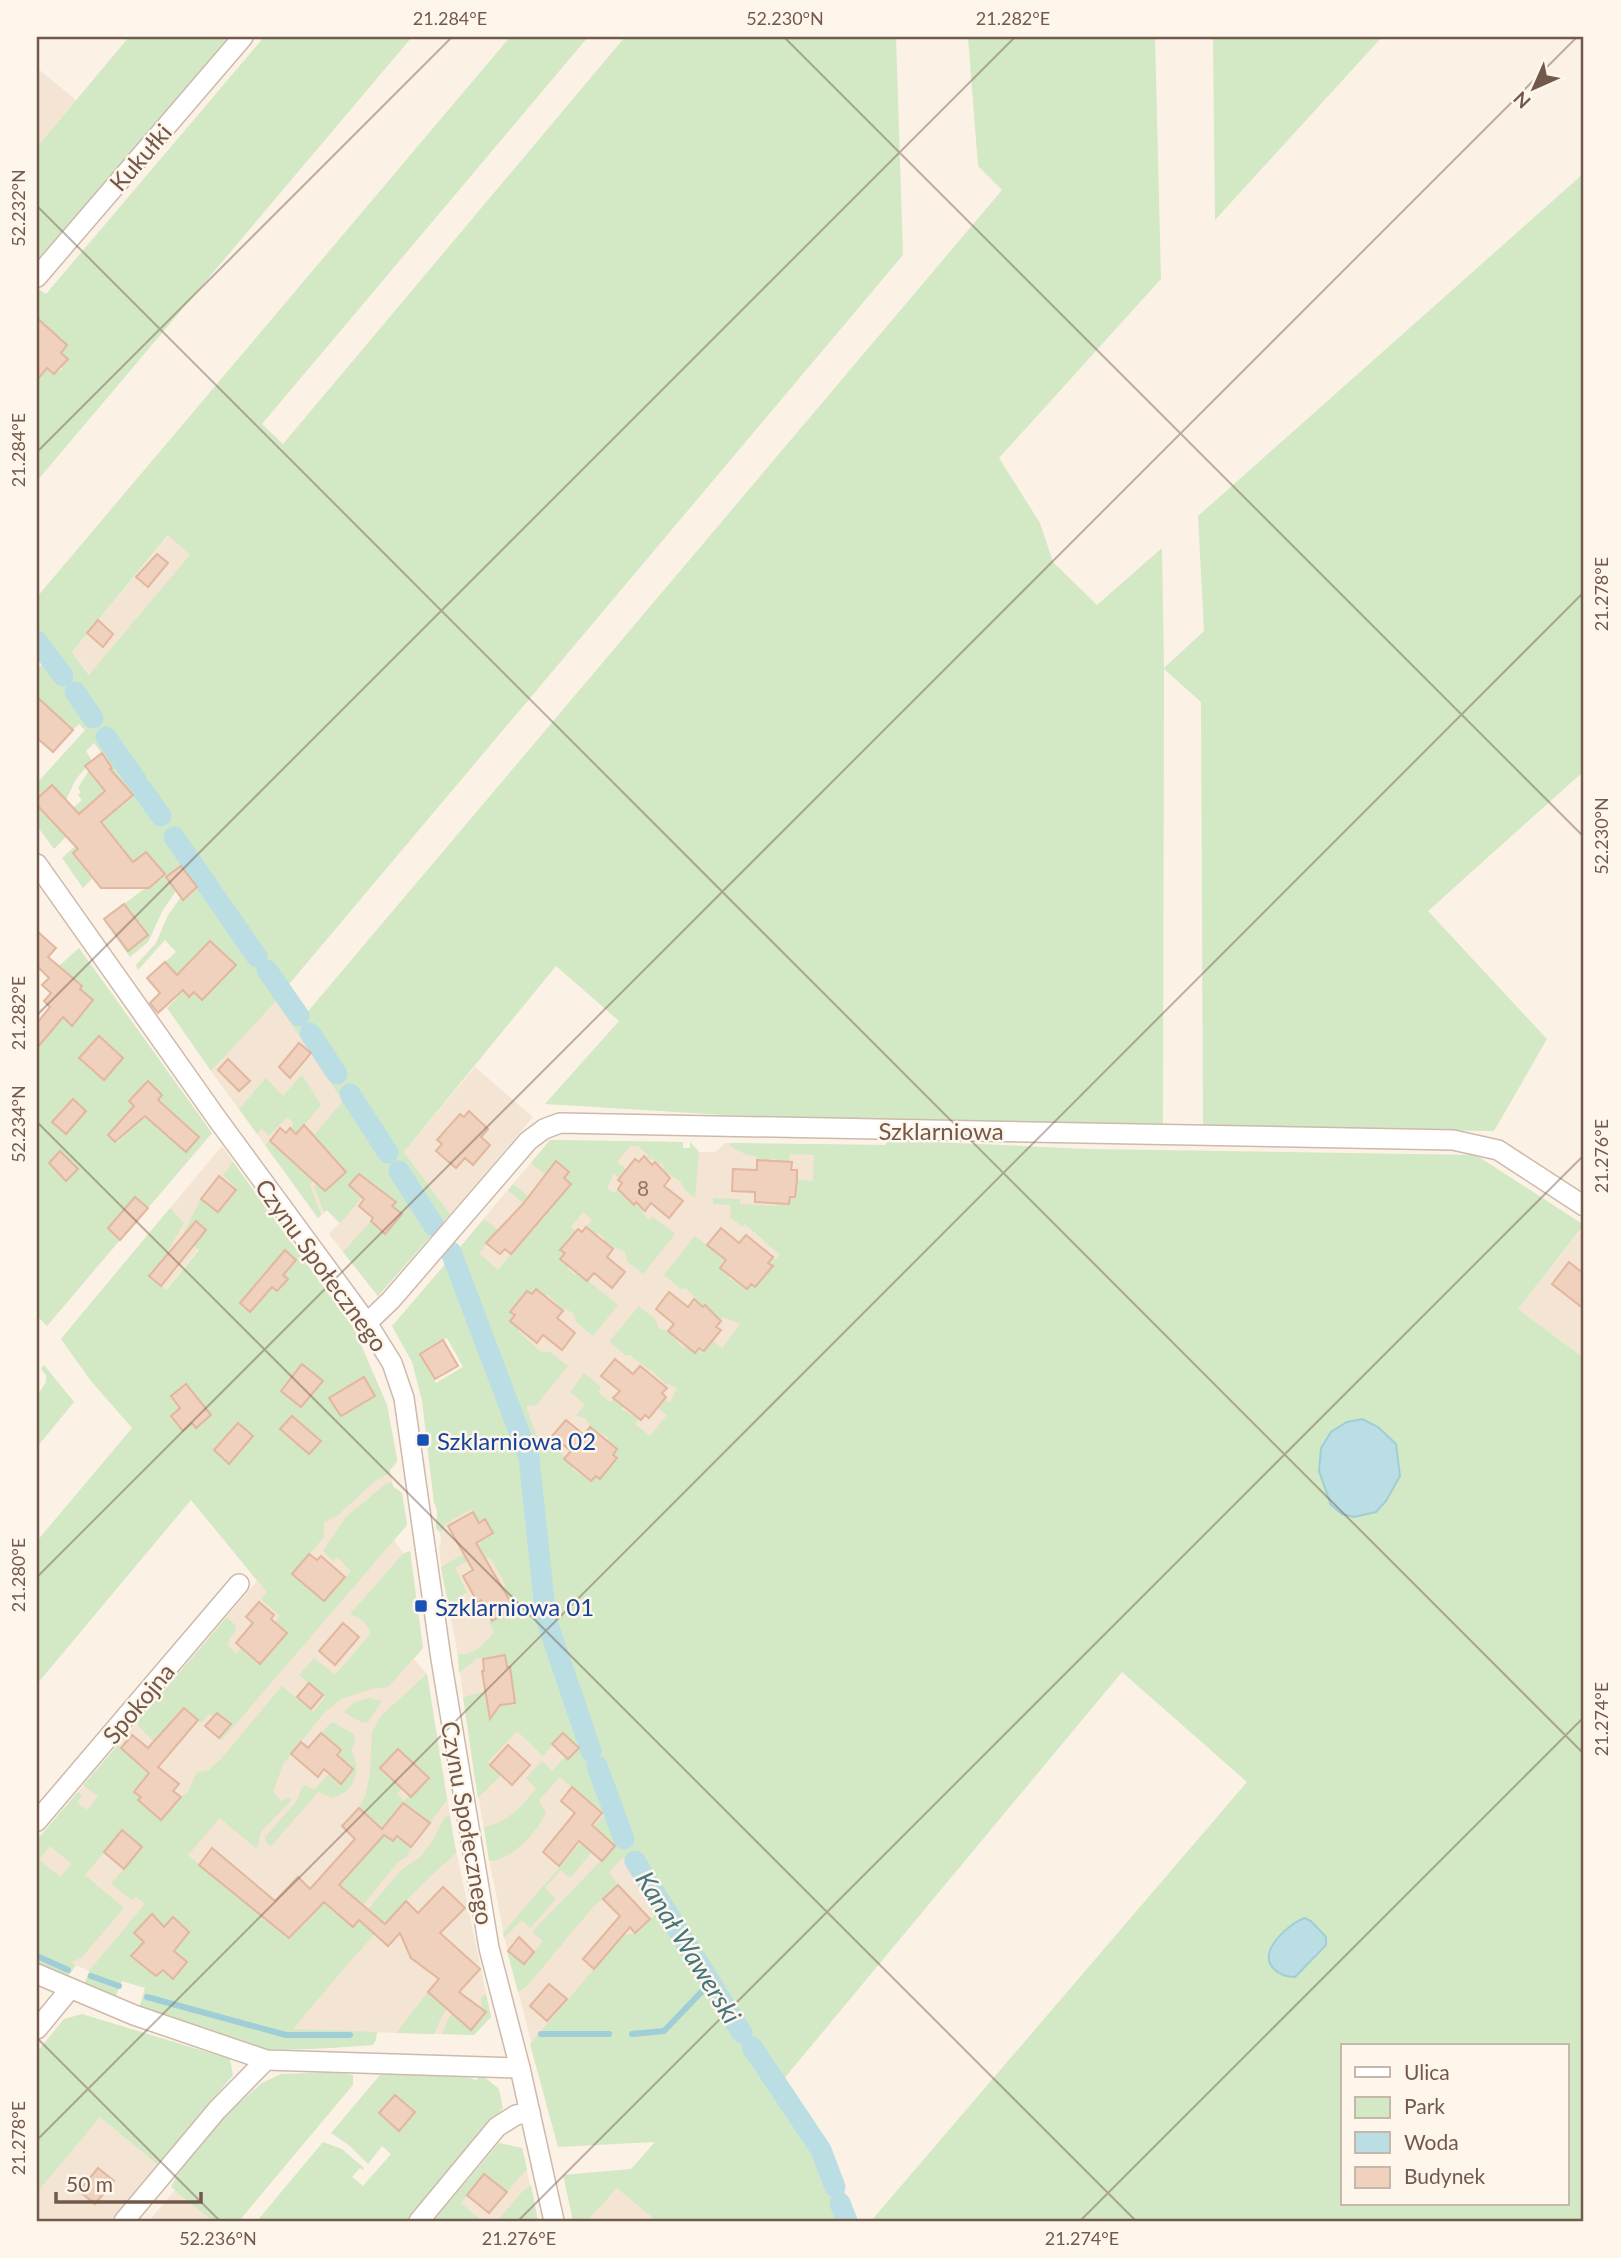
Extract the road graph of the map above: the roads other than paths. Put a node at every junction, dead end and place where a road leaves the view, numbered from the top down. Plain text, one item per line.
1 (243, 37) edge
2 (37, 276) edge
3 (37, 864) edge
4 (1584, 1206) edge
5 (367, 1323) junction
6 (239, 1584) dead end
7 (37, 1821) edge
8 (37, 1974) edge
9 (70, 1989) junction
10 (37, 2029) edge
11 (266, 2060) junction
12 (520, 2068) junction
13 (530, 2112) junction
14 (124, 2221) edge
15 (419, 2221) edge
16 (554, 2221) edge

1 - 2 street, Kukułki
3 - 5 street, Czynu Społecznego
4 - 5 street, Szklarniowa
5 - 12 street, Czynu Społecznego
6 - 7 street, Spokojna
8 - 9 street
9 - 10 street
9 - 11 street
11 - 12 street
11 - 14 street
12 - 13 street, Czynu Społecznego
13 - 15 street
13 - 16 street, Czynu Społecznego

